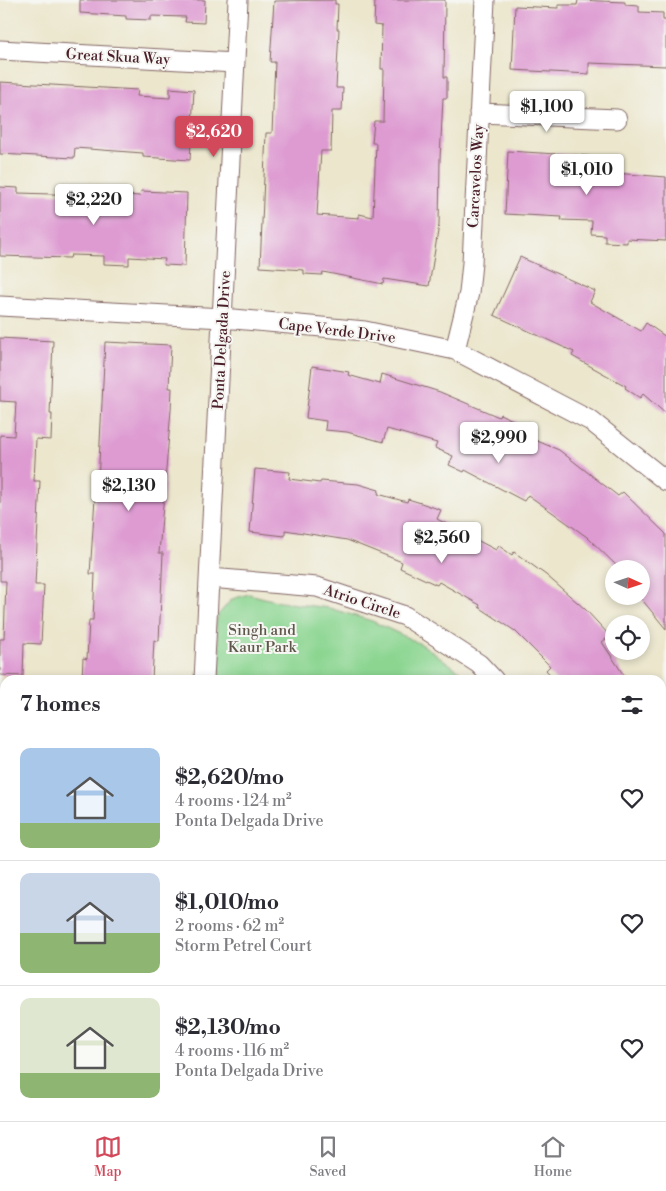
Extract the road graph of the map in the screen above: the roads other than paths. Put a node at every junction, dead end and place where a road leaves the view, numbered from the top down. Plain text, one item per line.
1 (238, 0) edge
2 (485, 0) edge
3 (0, 50) edge
4 (235, 62) junction
5 (479, 113) junction
6 (617, 119) dead end
7 (0, 306) edge
8 (223, 318) junction
9 (455, 350) junction
10 (666, 480) edge
11 (210, 578) junction
12 (204, 675) edge
13 (489, 675) edge

1 - 4 street, Ponta Delgada Drive
2 - 5 street, Carcavelos Way
3 - 4 street, Great Skua Way
4 - 8 street, Ponta Delgada Drive
5 - 6 street
5 - 9 street, Carcavelos Way
7 - 8 street, Cape Verde Drive
8 - 9 street, Cape Verde Drive
8 - 11 street, Ponta Delgada Drive
9 - 10 street, Cape Verde Drive
11 - 12 street, Ponta Delgada Drive
11 - 13 street, Atrio Circle

